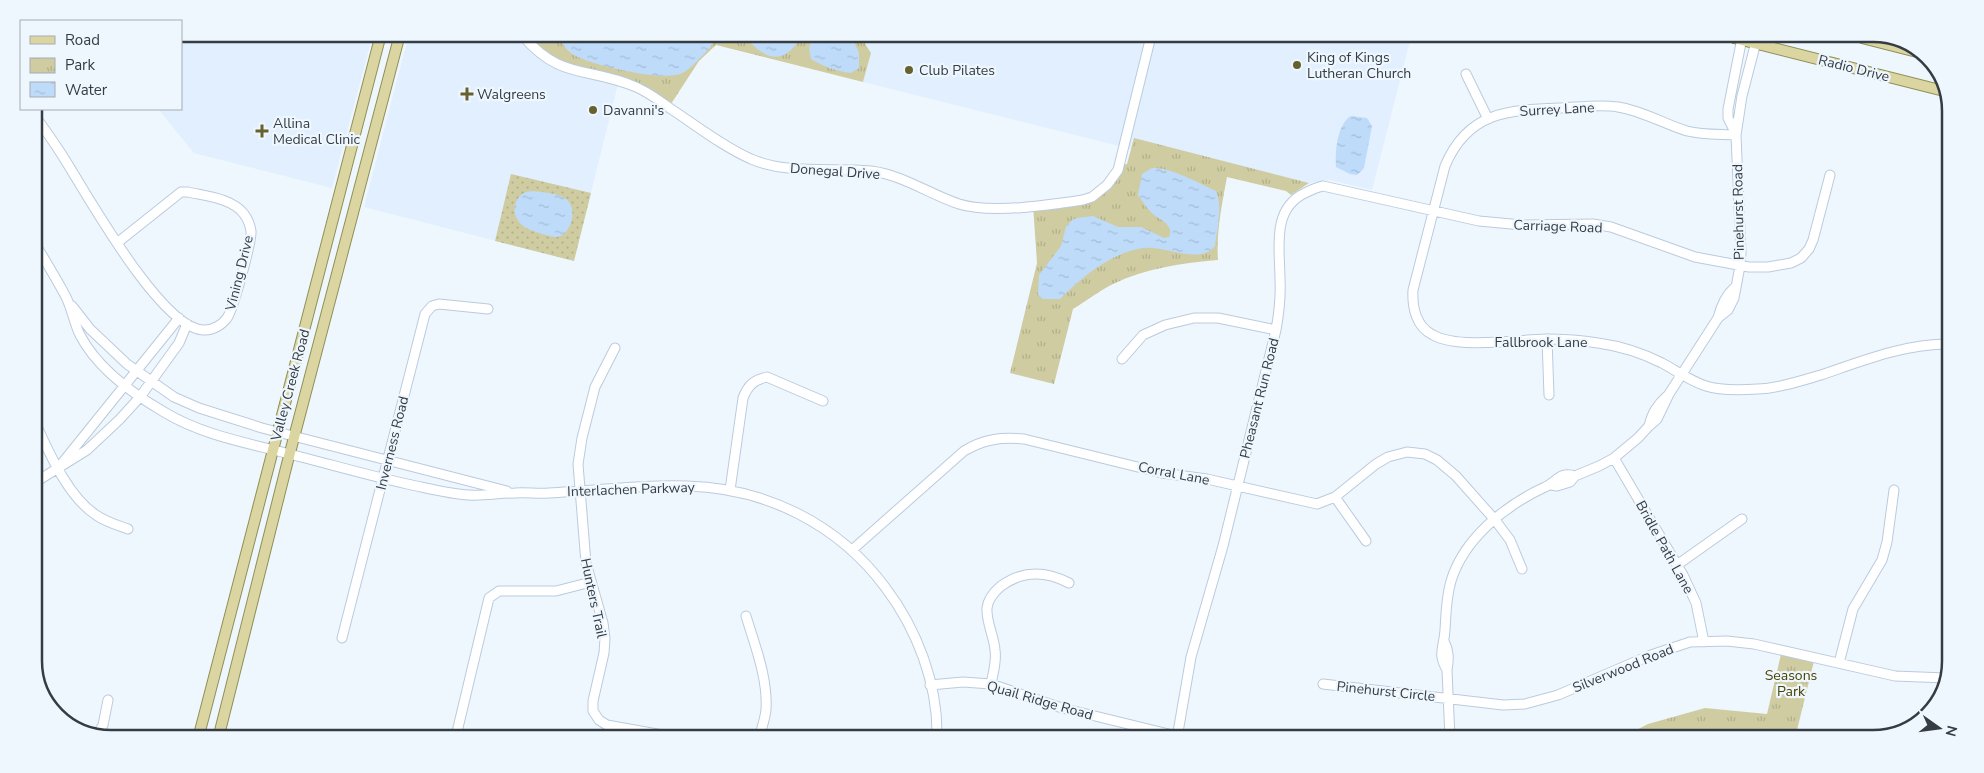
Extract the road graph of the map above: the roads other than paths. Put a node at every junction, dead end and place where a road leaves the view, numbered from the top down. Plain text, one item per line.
1 (379, 42) edge
2 (398, 42) edge
3 (529, 42) edge
4 (1150, 42) edge
5 (1739, 42) edge
6 (1756, 42) edge
7 (1764, 42) edge
8 (1881, 43) edge
9 (1897, 47) edge
10 (1466, 74) dead end
11 (1938, 88) edge
12 (1488, 119) junction
13 (42, 125) edge
14 (1736, 135) junction
15 (1830, 175) dead end
16 (1432, 212) junction
17 (117, 243) junction
18 (42, 257) edge
19 (1740, 266) junction
20 (67, 300) junction
21 (488, 309) dead end
22 (183, 321) junction
23 (1276, 330) junction
24 (1547, 339) junction
25 (1941, 345) edge
26 (615, 348) dead end
27 (1122, 359) dead end
28 (136, 370) junction
29 (1682, 374) junction
30 (151, 380) junction
31 (125, 385) junction
32 (1549, 395) dead end
33 (140, 397) junction
34 (823, 401) dead end
35 (278, 432) junction
36 (295, 436) junction
37 (43, 437) edge
38 (273, 449) junction
39 (290, 454) junction
40 (1614, 458) junction
41 (388, 460) junction
42 (58, 468) junction
43 (43, 478) edge
44 (383, 478) junction
45 (1238, 486) junction
46 (730, 490) junction
47 (1894, 490) dead end
48 (579, 491) junction
49 (512, 493) junction
50 (1335, 497) junction
51 (1742, 519) dead end
52 (1495, 520) junction
53 (128, 529) dead end
54 (1366, 541) dead end
55 (852, 550) junction
56 (1678, 565) junction
57 (1522, 569) dead end
58 (591, 582) junction
59 (1069, 583) dead end
60 (746, 616) dead end
61 (342, 638) dead end
62 (1704, 642) junction
63 (1839, 663) junction
64 (1939, 678) edge
65 (992, 684) junction
66 (1323, 684) dead end
67 (930, 685) junction
68 (1448, 698) junction
69 (108, 700) dead end
70 (100, 730) edge
71 (201, 730) edge
72 (220, 730) edge
73 (457, 730) edge
74 (635, 730) edge
75 (761, 730) edge
76 (937, 730) edge
77 (1149, 730) edge
78 (1178, 730) edge
79 (1450, 730) edge

1 - 35 main road, Valley Creek Road
2 - 36 main road, Valley Creek Road
3 - 4 street, Donegal Drive
5 - 14 street, Pinehurst Road
6 - 14 street, Pinehurst Road
7 - 11 main road, Radio Drive
8 - 9 main road
10 - 12 street
12 - 14 street, Surrey Lane
12 - 16 street, Surrey Lane
13 - 17 street
14 - 19 street, Pinehurst Road
15 - 19 street, Carriage Road
16 - 19 street, Carriage Road
16 - 23 street, Pheasant Run Road
16 - 24 street, Fallbrook Lane
17 - 22 street
17 - 22 street, Vining Drive
18 - 20 street, Interlachen Parkway
19 - 29 street, Pinehurst Road
20 - 28 street, Interlachen Parkway
20 - 31 street, Interlachen Parkway
21 - 41 street, Inverness Road
22 - 28 street
22 - 30 street
23 - 27 street
23 - 45 street, Pheasant Run Road
24 - 29 street, Fallbrook Lane
24 - 32 street
25 - 29 street, Fallbrook Lane
26 - 48 street, Hunters Trail
28 - 30 street, Interlachen Parkway
28 - 31 street
29 - 40 street, Pinehurst Road
30 - 33 street
30 - 35 street, Interlachen Parkway
31 - 33 street, Interlachen Parkway
31 - 42 street
33 - 38 street, Interlachen Parkway
33 - 42 street
34 - 46 street
35 - 36 street, Interlachen Parkway
35 - 38 main road, Valley Creek Road
36 - 39 main road, Valley Creek Road
36 - 41 street, Interlachen Parkway
37 - 42 street
38 - 39 street, Interlachen Parkway
38 - 71 main road, Valley Creek Road
39 - 44 street, Interlachen Parkway
39 - 72 main road, Valley Creek Road
40 - 52 street, Pinehurst Road
40 - 56 street, Bridle Path Lane
41 - 44 street, Inverness Road
41 - 49 street, Interlachen Parkway
42 - 43 street
42 - 53 street
44 - 49 street, Interlachen Parkway
44 - 61 street, Inverness Road
45 - 50 street, Corral Lane
45 - 55 street, Corral Lane
45 - 78 street, Pheasant Run Road
46 - 48 street, Interlachen Parkway
46 - 55 street, Interlachen Parkway
47 - 63 street
48 - 49 street, Interlachen Parkway
48 - 58 street, Hunters Trail
50 - 52 street, Corral Lane
50 - 54 street
51 - 56 street
52 - 57 street, Corral Lane
52 - 68 street, Pinehurst Road
55 - 67 street, Interlachen Parkway
56 - 62 street, Bridle Path Lane
58 - 73 street
58 - 74 street, Hunters Trail
59 - 65 street
60 - 75 street
62 - 63 street, Silverwood Road
62 - 68 street, Silverwood Road
63 - 64 street, Silverwood Road
65 - 67 street, Quail Ridge Road
65 - 77 street, Quail Ridge Road
66 - 68 street, Pinehurst Circle
67 - 76 street, Interlachen Parkway
68 - 79 street, Pinehurst Road
69 - 70 street

